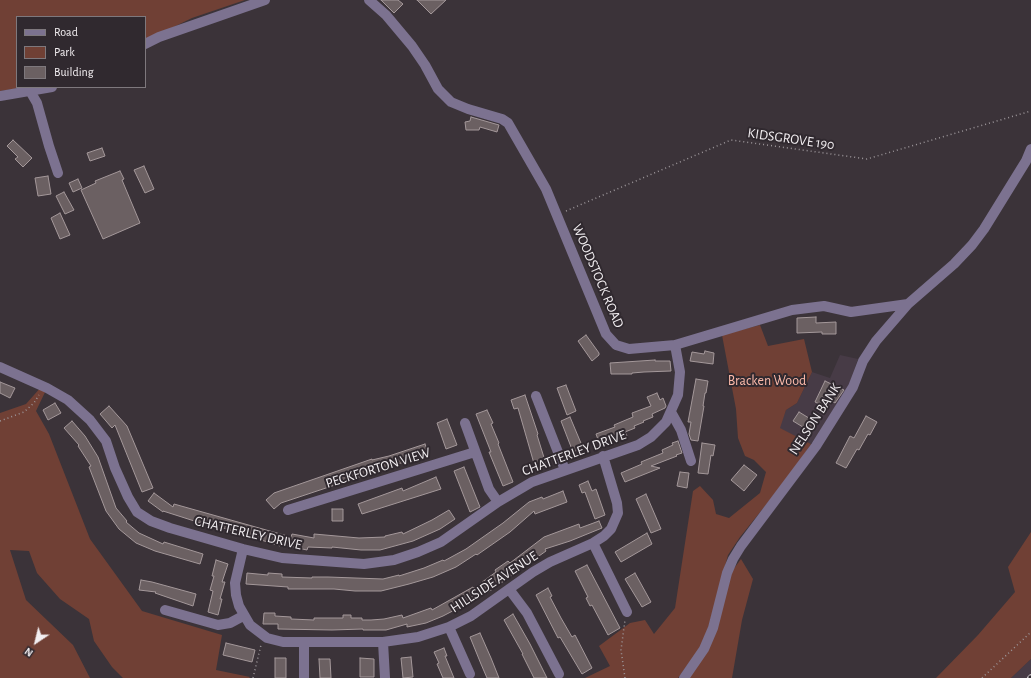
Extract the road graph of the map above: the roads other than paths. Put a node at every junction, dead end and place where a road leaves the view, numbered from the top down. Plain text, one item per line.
1 (265, 0) edge
2 (369, 0) edge
3 (146, 44) edge
4 (46, 88) edge
5 (30, 91) junction
6 (0, 96) edge
7 (1031, 149) edge
8 (58, 173) dead end
9 (908, 304) junction
10 (675, 345) junction
11 (0, 367) edge
12 (536, 396) dead end
13 (671, 412) junction
14 (465, 423) dead end
15 (475, 452) junction
16 (603, 456) junction
17 (691, 462) dead end
18 (564, 470) junction
19 (498, 502) junction
20 (288, 510) dead end
21 (593, 543) junction
22 (243, 549) junction
23 (509, 589) junction
24 (165, 610) dead end
25 (627, 612) road end
26 (243, 616) junction
27 (449, 628) junction
28 (304, 642) junction
29 (383, 642) junction
30 (560, 668) dead end
31 (470, 674) dead end
32 (304, 678) edge
33 (385, 678) edge
34 (684, 678) edge

1 - 3 street
2 - 10 street, WOODSTOCK ROAD
4 - 5 street
5 - 6 street
5 - 8 street
7 - 9 street, NELSON BANK
9 - 10 street, WOODSTOCK ROAD
9 - 34 street, NELSON BANK
10 - 13 street, CHATTERLEY DRIVE
11 - 22 street, CHATTERLEY DRIVE
12 - 18 street
13 - 16 street, CHATTERLEY DRIVE
13 - 17 street
14 - 15 street
15 - 19 street
15 - 20 street, PECKFORTON VIEW
16 - 18 street, CHATTERLEY DRIVE
16 - 21 street, HILLSIDE AVENUE
18 - 19 street, CHATTERLEY DRIVE
19 - 22 street, CHATTERLEY DRIVE
21 - 23 street, HILLSIDE AVENUE
21 - 25 street
22 - 26 street, HILLSIDE AVENUE
23 - 27 street, HILLSIDE AVENUE
23 - 30 street
24 - 26 street
26 - 28 street, HILLSIDE AVENUE
27 - 29 street, HILLSIDE AVENUE
27 - 31 street
28 - 29 street, HILLSIDE AVENUE
28 - 32 street
29 - 33 street

